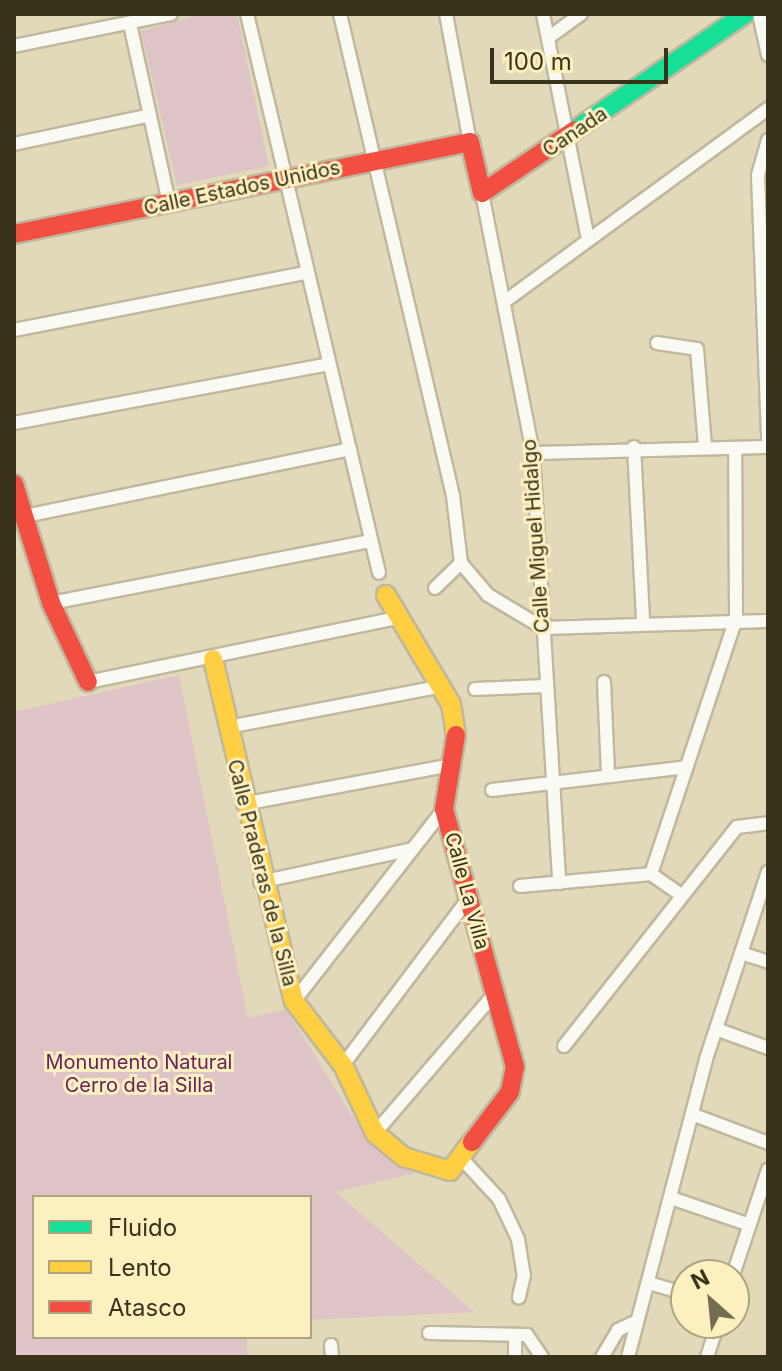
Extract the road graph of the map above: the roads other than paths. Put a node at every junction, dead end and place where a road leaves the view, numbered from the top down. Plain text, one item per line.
1 (171, 14) edge
2 (247, 14) edge
3 (340, 14) edge
4 (446, 14) edge
5 (543, 14) edge
6 (581, 14) edge
7 (745, 14) edge
8 (759, 14) edge
9 (130, 24) junction
10 (548, 38) junction
11 (14, 46) edge
12 (768, 55) edge
13 (768, 109) edge
14 (147, 116) junction
15 (566, 139) junction
16 (470, 142) junction
17 (14, 144) edge
18 (765, 146) edge
19 (374, 160) junction
20 (283, 181) junction
21 (482, 193) junction
22 (169, 203) junction
23 (14, 234) edge
24 (588, 240) junction
25 (305, 273) junction
26 (504, 302) junction
27 (14, 330) edge
28 (657, 343) dead end
29 (328, 364) junction
30 (14, 423) edge
31 (768, 440) edge
32 (705, 446) junction
33 (634, 447) junction
34 (768, 447) edge
35 (350, 449) junction
36 (735, 450) junction
37 (533, 453) junction
38 (14, 484) edge
39 (25, 516) junction
40 (371, 541) junction
41 (461, 563) junction
42 (379, 573) dead end
43 (435, 588) dead end
44 (386, 595) dead end
45 (51, 603) junction
46 (397, 618) junction
47 (736, 618) junction
48 (643, 620) junction
49 (768, 621) edge
50 (543, 628) junction
51 (213, 659) junction
52 (88, 682) joint
53 (604, 682) dead end
54 (443, 686) junction
55 (545, 686) junction
56 (475, 689) dead end
57 (228, 727) junction
58 (452, 765) junction
59 (687, 767) junction
60 (608, 775) junction
61 (549, 783) junction
62 (492, 790) dead end
63 (243, 804) junction
64 (444, 809) junction
65 (768, 823) edge
66 (412, 849) junction
67 (768, 872) edge
68 (651, 874) junction
69 (260, 882) junction
70 (559, 883) junction
71 (520, 886) dead end
72 (678, 893) junction
73 (471, 895) junction
74 (741, 953) junction
75 (768, 962) edge
76 (494, 994) junction
77 (294, 1001) junction
78 (716, 1029) junction
79 (564, 1046) dead end
80 (768, 1048) edge
81 (343, 1065) junction
82 (694, 1115) junction
83 (375, 1133) junction
84 (768, 1143) edge
85 (464, 1161) junction
86 (768, 1170) edge
87 (671, 1198) junction
88 (750, 1225) junction
89 (738, 1259) edge
90 (652, 1284) junction
91 (670, 1289) edge
92 (519, 1297) dead end
93 (637, 1321) junction
94 (429, 1333) dead end
95 (521, 1335) junction
96 (515, 1357) edge
97 (542, 1357) edge
98 (602, 1357) edge
99 (628, 1357) edge

1 - 9 street
2 - 20 street
3 - 19 street
4 - 16 street
5 - 10 street
6 - 10 street
7 - 15 street, Canada
8 - 12 street
9 - 11 street
9 - 14 street
10 - 15 street
13 - 24 street
14 - 17 street
14 - 22 street
15 - 21 street, Canada
15 - 24 street
16 - 19 street, Calle Estados Unidos
16 - 21 street
18 - 31 street
19 - 20 street, Calle Estados Unidos
19 - 41 street
20 - 22 street, Calle Estados Unidos
20 - 25 street
21 - 26 street, Calle Miguel Hidalgo
22 - 23 street, Calle Estados Unidos
24 - 26 street
25 - 27 street
25 - 29 street
26 - 37 street, Calle Miguel Hidalgo
28 - 32 street
29 - 30 street
29 - 35 street
32 - 33 street
32 - 36 street
33 - 37 street
33 - 48 street
34 - 36 street
35 - 39 street
35 - 40 street
36 - 47 street
37 - 50 street, Calle Miguel Hidalgo
38 - 39 street
39 - 45 street
40 - 42 street
40 - 45 street
41 - 43 street
41 - 50 street
44 - 46 street, Calle La Villa
45 - 52 street
46 - 51 street
46 - 54 street, Calle La Villa
47 - 48 street
47 - 49 street
47 - 59 street
48 - 50 street
50 - 55 street, Calle Miguel Hidalgo
51 - 52 street
51 - 57 street, Calle Praderas de la Silla
53 - 60 street
54 - 57 street
54 - 58 street, Calle La Villa
55 - 56 street
55 - 61 street, Calle Miguel Hidalgo
57 - 63 street, Calle Praderas de la Silla
58 - 63 street
58 - 64 street, Calle La Villa
59 - 60 street
59 - 68 street
60 - 61 street
61 - 62 street
61 - 70 street, Calle Miguel Hidalgo
63 - 69 street, Calle Praderas de la Silla
64 - 66 street
64 - 73 street, Calle La Villa
65 - 72 street
66 - 69 street
66 - 77 street
67 - 74 street
68 - 70 street
68 - 72 street
69 - 77 street, Calle Praderas de la Silla
70 - 71 street
72 - 79 street
73 - 76 street, Calle La Villa
73 - 81 street
74 - 75 street
74 - 78 street
76 - 83 street
76 - 85 street, Calle La Villa
77 - 81 street, Calle Praderas de la Silla
78 - 80 street
78 - 82 street
81 - 83 street, Calle Praderas de la Silla
82 - 84 street
82 - 87 street
83 - 85 street
85 - 92 street
86 - 88 street
87 - 88 street
87 - 90 street
88 - 89 street
90 - 91 street
90 - 93 street
93 - 98 street
93 - 99 street
94 - 95 street
95 - 96 street
95 - 97 street

